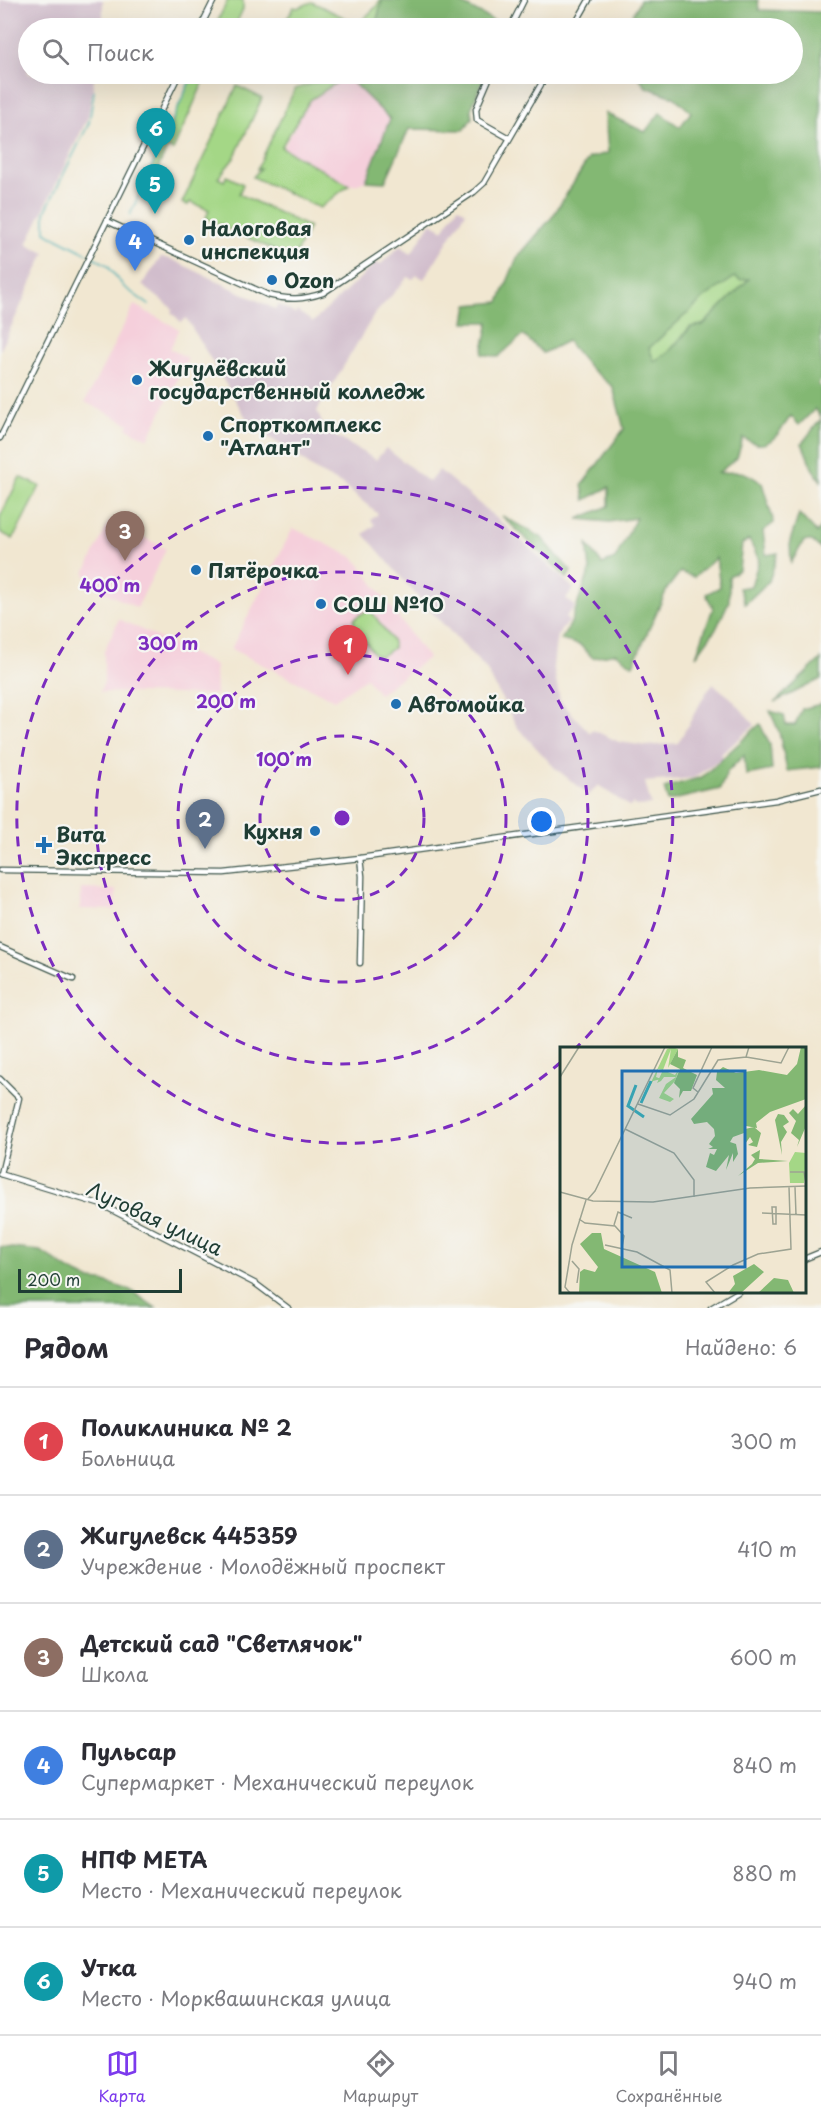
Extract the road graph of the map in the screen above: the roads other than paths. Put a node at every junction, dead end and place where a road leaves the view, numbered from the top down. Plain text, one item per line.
1 (214, 0) edge
2 (524, 0) edge
3 (589, 0) edge
4 (205, 18) edge
5 (515, 18) edge
6 (579, 18) edge
7 (173, 84) edge
8 (487, 84) edge
9 (541, 84) edge
10 (509, 138) junction
11 (107, 221) junction
12 (0, 438) edge
13 (821, 789) edge
14 (360, 858) junction
15 (0, 870) edge
16 (0, 947) edge
17 (360, 963) dead end
18 (73, 979) dead end
19 (0, 1079) edge
20 (1, 1174) edge
21 (821, 1252) edge
22 (806, 1258) edge
23 (736, 1293) edge
24 (288, 1308) edge
25 (711, 1308) edge

1 - 4 street
2 - 5 street
3 - 6 street
7 - 11 street
8 - 10 street
9 - 10 street
10 - 11 street
11 - 12 street
13 - 14 street
14 - 15 street
14 - 17 street
16 - 18 street
19 - 20 street
20 - 24 street, Луговая улица
21 - 22 street
23 - 25 street

